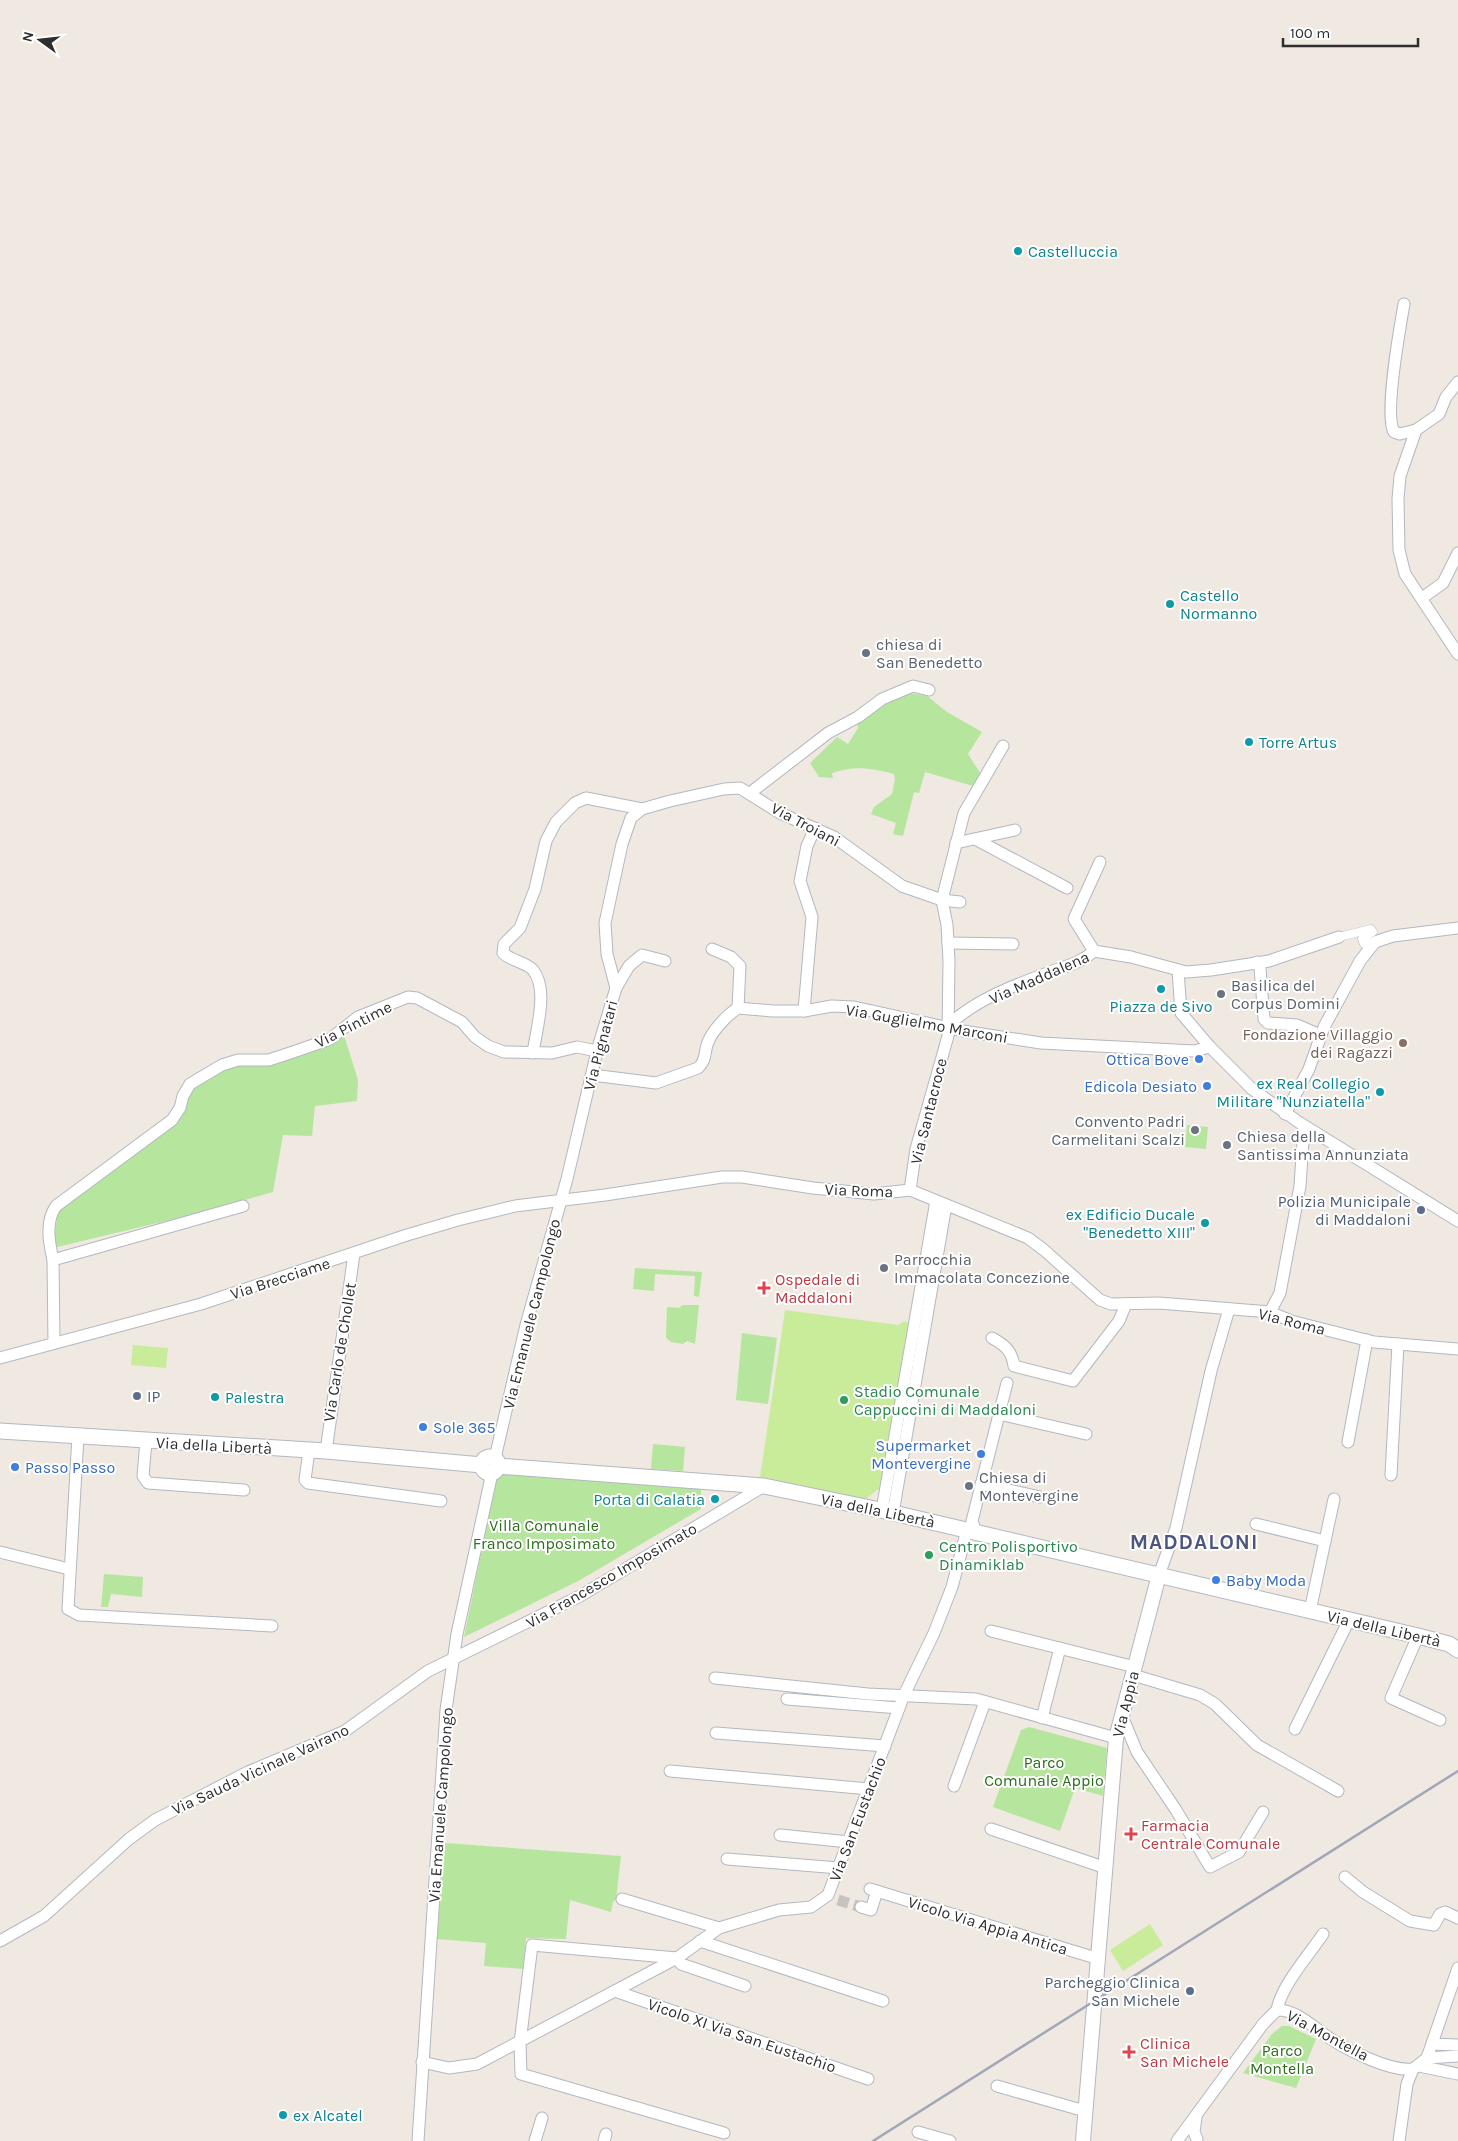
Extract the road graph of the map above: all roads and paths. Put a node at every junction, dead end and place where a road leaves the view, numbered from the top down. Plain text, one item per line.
1 (1404, 304) dead end
2 (1458, 382) edge
3 (1416, 430) junction
4 (1458, 553) edge
5 (1422, 598) junction
6 (1458, 654) edge
7 (929, 690) dead end
8 (1003, 746) dead end
9 (750, 793) junction
10 (642, 809) junction
11 (816, 828) junction
12 (1015, 830) dead end
13 (975, 839) junction
14 (956, 843) junction
15 (1100, 862) dead end
16 (1067, 888) dead end
17 (942, 900) junction
18 (960, 902) dead end
19 (1458, 928) edge
20 (1339, 937) joint
21 (1375, 942) junction
22 (948, 943) junction
23 (1012, 944) dead end
24 (712, 949) dead end
25 (1094, 951) junction
26 (665, 961) dead end
27 (1258, 962) junction
28 (1178, 970) junction
29 (616, 988) junction
30 (738, 1008) junction
31 (804, 1011) junction
32 (946, 1027) junction
33 (1320, 1035) junction
34 (1210, 1047) junction
35 (597, 1050) junction
36 (533, 1053) junction
37 (592, 1075) junction
38 (1285, 1114) junction
39 (1304, 1126) junction
40 (910, 1190) junction
41 (561, 1199) junction
42 (941, 1203) junction
43 (243, 1206) dead end
44 (1458, 1221) edge
45 (354, 1254) junction
46 (53, 1260) junction
47 (1126, 1304) junction
48 (1229, 1309) junction
49 (1270, 1312) junction
50 (992, 1338) dead end
51 (1368, 1340) junction
52 (54, 1343) junction
53 (1398, 1344) junction
54 (1458, 1349) edge
55 (0, 1358) edge
56 (1007, 1383) dead end
57 (999, 1414) junction
58 (0, 1431) edge
59 (1086, 1434) dead end
60 (78, 1436) junction
61 (146, 1441) junction
62 (1348, 1442) dead end
63 (310, 1450) junction
64 (326, 1451) junction
65 (492, 1465) junction
66 (1391, 1475) dead end
67 (981, 1484) junction
68 (764, 1486) junction
69 (244, 1490) dead end
70 (1040, 1497) dead end
71 (1334, 1499) dead end
72 (441, 1501) dead end
73 (887, 1511) junction
74 (1256, 1524) dead end
75 (971, 1531) junction
76 (1325, 1541) junction
77 (0, 1552) edge
78 (69, 1569) junction
79 (1159, 1575) junction
80 (1310, 1611) junction
81 (1349, 1620) junction
82 (272, 1626) dead end
83 (991, 1631) dead end
84 (1418, 1636) junction
85 (1456, 1645) edge
86 (1060, 1648) junction
87 (454, 1657) junction
88 (1134, 1671) junction
89 (715, 1678) dead end
90 (904, 1695) junction
91 (786, 1699) dead end
92 (985, 1702) junction
93 (899, 1708) junction
94 (1122, 1716) junction
95 (1042, 1718) junction
96 (1440, 1720) dead end
97 (1294, 1729) dead end
98 (716, 1733) dead end
99 (1116, 1738) junction
100 (885, 1746) junction
101 (670, 1771) dead end
102 (954, 1786) dead end
103 (869, 1789) junction
104 (1338, 1790) dead end
105 (1263, 1812) dead end
106 (991, 1829) dead end
107 (780, 1835) dead end
108 (849, 1842) junction
109 (727, 1858) dead end
110 (839, 1868) junction
111 (1106, 1868) junction
112 (1345, 1877) dead end
113 (826, 1896) junction
114 (622, 1899) dead end
115 (838, 1900) tunnel mouth
116 (861, 1907) dead end
117 (1458, 1918) edge
118 (719, 1928) junction
119 (1323, 1934) dead end
120 (0, 1941) edge
121 (700, 1941) junction
122 (677, 1958) junction
123 (1098, 1959) junction
124 (1458, 1968) edge
125 (745, 1986) dead end
126 (615, 1991) junction
127 (883, 2001) dead end
128 (1277, 2010) junction
129 (520, 2043) junction
130 (1432, 2044) junction
131 (1458, 2044) edge
132 (1458, 2056) edge
133 (422, 2062) junction
134 (1420, 2064) junction
135 (1392, 2068) junction
136 (1458, 2074) edge
137 (868, 2079) dead end
138 (997, 2086) dead end
139 (1405, 2093) junction
140 (1085, 2111) junction
141 (1197, 2114) junction
142 (542, 2118) dead end
143 (918, 2132) dead end
144 (724, 2133) dead end
145 (1200, 2140) edge
146 (418, 2141) edge
147 (535, 2141) edge
148 (950, 2141) edge
149 (1083, 2141) edge
150 (1178, 2141) edge
151 (1399, 2141) edge

1 - 3 street
2 - 3 street
3 - 5 street
4 - 5 street
5 - 6 street
7 - 9 street
8 - 14 street, Via Santacroce
9 - 10 street, Via Troiani
9 - 11 street, Via Troiani
10 - 29 street, Via Pignatari
10 - 36 street
11 - 17 street, Via Troiani
11 - 31 street
12 - 13 street
13 - 14 street
13 - 16 street
14 - 17 street, Via Santacroce
15 - 25 street
17 - 18 street, Via Troiani
17 - 22 street, Via Santacroce
19 - 21 street
20 - 21 street, Via Maddalena
20 - 27 street, Via Maddalena
21 - 33 street
22 - 23 street
22 - 32 street, Via Santacroce
24 - 30 street
25 - 28 street, Via Maddalena
25 - 32 street, Via Maddalena
26 - 29 street
27 - 28 street, Via Maddalena
27 - 33 street
28 - 34 street
29 - 35 street, Via Pignatari
30 - 31 street, Via Guglielmo Marconi
30 - 37 street
31 - 32 street, Via Guglielmo Marconi
32 - 34 street, Via Guglielmo Marconi
32 - 40 street, Via Santacroce
33 - 38 street
34 - 38 street
35 - 36 street, Via Pintime
35 - 37 street, Via Pignatari
36 - 46 street, Via Pintime
37 - 41 street, Via Pignatari
38 - 39 street
39 - 44 street
39 - 49 street
40 - 41 street, Via Roma
40 - 42 street, Via Roma
41 - 45 street, Via Brecciame
41 - 65 street, Via Emanuele Campolongo
42 - 47 street, Via Roma
42 - 73 street
43 - 46 street
45 - 52 street, Via Brecciame
45 - 64 street, Via Carlo de Chollet
46 - 52 street, Via Pintime
47 - 48 street, Via Roma
47 - 50 street
48 - 49 street, Via Roma
48 - 79 street, Via Appia
49 - 51 street, Via Roma
51 - 53 street, Via Roma
51 - 62 street
52 - 55 street, Via Brecciame
53 - 54 street, Via Roma
53 - 66 street
56 - 57 street, Via San Eustachio
57 - 59 street
57 - 67 street, Via San Eustachio
58 - 60 main road, Via della Libertà
60 - 61 main road, Via della Libertà
60 - 78 street
61 - 63 main road, Via della Libertà
61 - 69 street
63 - 64 main road, Via della Libertà
63 - 72 street
64 - 65 main road, Via della Libertà
65 - 68 main road, Via della Libertà
65 - 87 street, Via Emanuele Campolongo
67 - 70 street
67 - 75 street, Via San Eustachio
68 - 73 main road, Via della Libertà
68 - 87 street, Via Francesco Imposimato
71 - 76 street, Via della Libertà
73 - 75 main road, Via della Libertà
74 - 76 street
75 - 79 main road, Via della Libertà
75 - 90 street, Via San Eustachio
76 - 80 street, Via della Libertà
77 - 78 street
78 - 82 street
79 - 80 main road, Via della Libertà
79 - 88 street, Via Appia
80 - 81 main road, Via della Libertà
81 - 84 main road, Via della Libertà
81 - 97 street
83 - 86 street
84 - 85 main road, Via della Libertà
84 - 96 street
86 - 88 street
86 - 95 street
87 - 120 street, Via Sauda Vicinale Vairano
87 - 133 street, Via Emanuele Campolongo
88 - 94 street, Via Appia
88 - 104 street
89 - 90 street
90 - 92 street
90 - 93 street, Via San Eustachio
91 - 93 street
92 - 95 street
92 - 102 street
93 - 100 street, Via San Eustachio
94 - 99 street, Via Appia
94 - 105 street
95 - 99 street
98 - 100 street
99 - 111 street, Via Appia
100 - 103 street, Via San Eustachio
101 - 103 street
103 - 108 street, Via San Eustachio
106 - 111 street
107 - 108 street
108 - 110 street, Via San Eustachio
109 - 110 street
110 - 113 street, Via San Eustachio
111 - 123 street, Via Appia
112 - 117 street
113 - 115 street
113 - 118 street, Via San Eustachio
114 - 118 street
116 - 123 street, Vicolo Via Appia Antica
118 - 121 street, Via San Eustachio
119 - 128 street
121 - 122 street, Via San Eustachio
121 - 127 street
122 - 125 street
122 - 126 street, Via San Eustachio
122 - 129 street
123 - 140 street, Via Appia
124 - 130 street
126 - 129 street, Via San Eustachio
126 - 137 street, Vicolo XI Via San Eustachio
128 - 135 street, Via Montella
128 - 141 street, Via Montella
129 - 133 street, Via San Eustachio
129 - 144 street
130 - 131 street
130 - 134 street
132 - 134 street
133 - 146 street, Via Emanuele Campolongo
134 - 135 street, Via Montella
134 - 136 street
134 - 139 street
135 - 139 street
138 - 140 street
139 - 151 street
140 - 149 street, Via Appia
141 - 145 street
141 - 150 street, Via Montella
142 - 147 street
143 - 148 street
145 - 150 street

